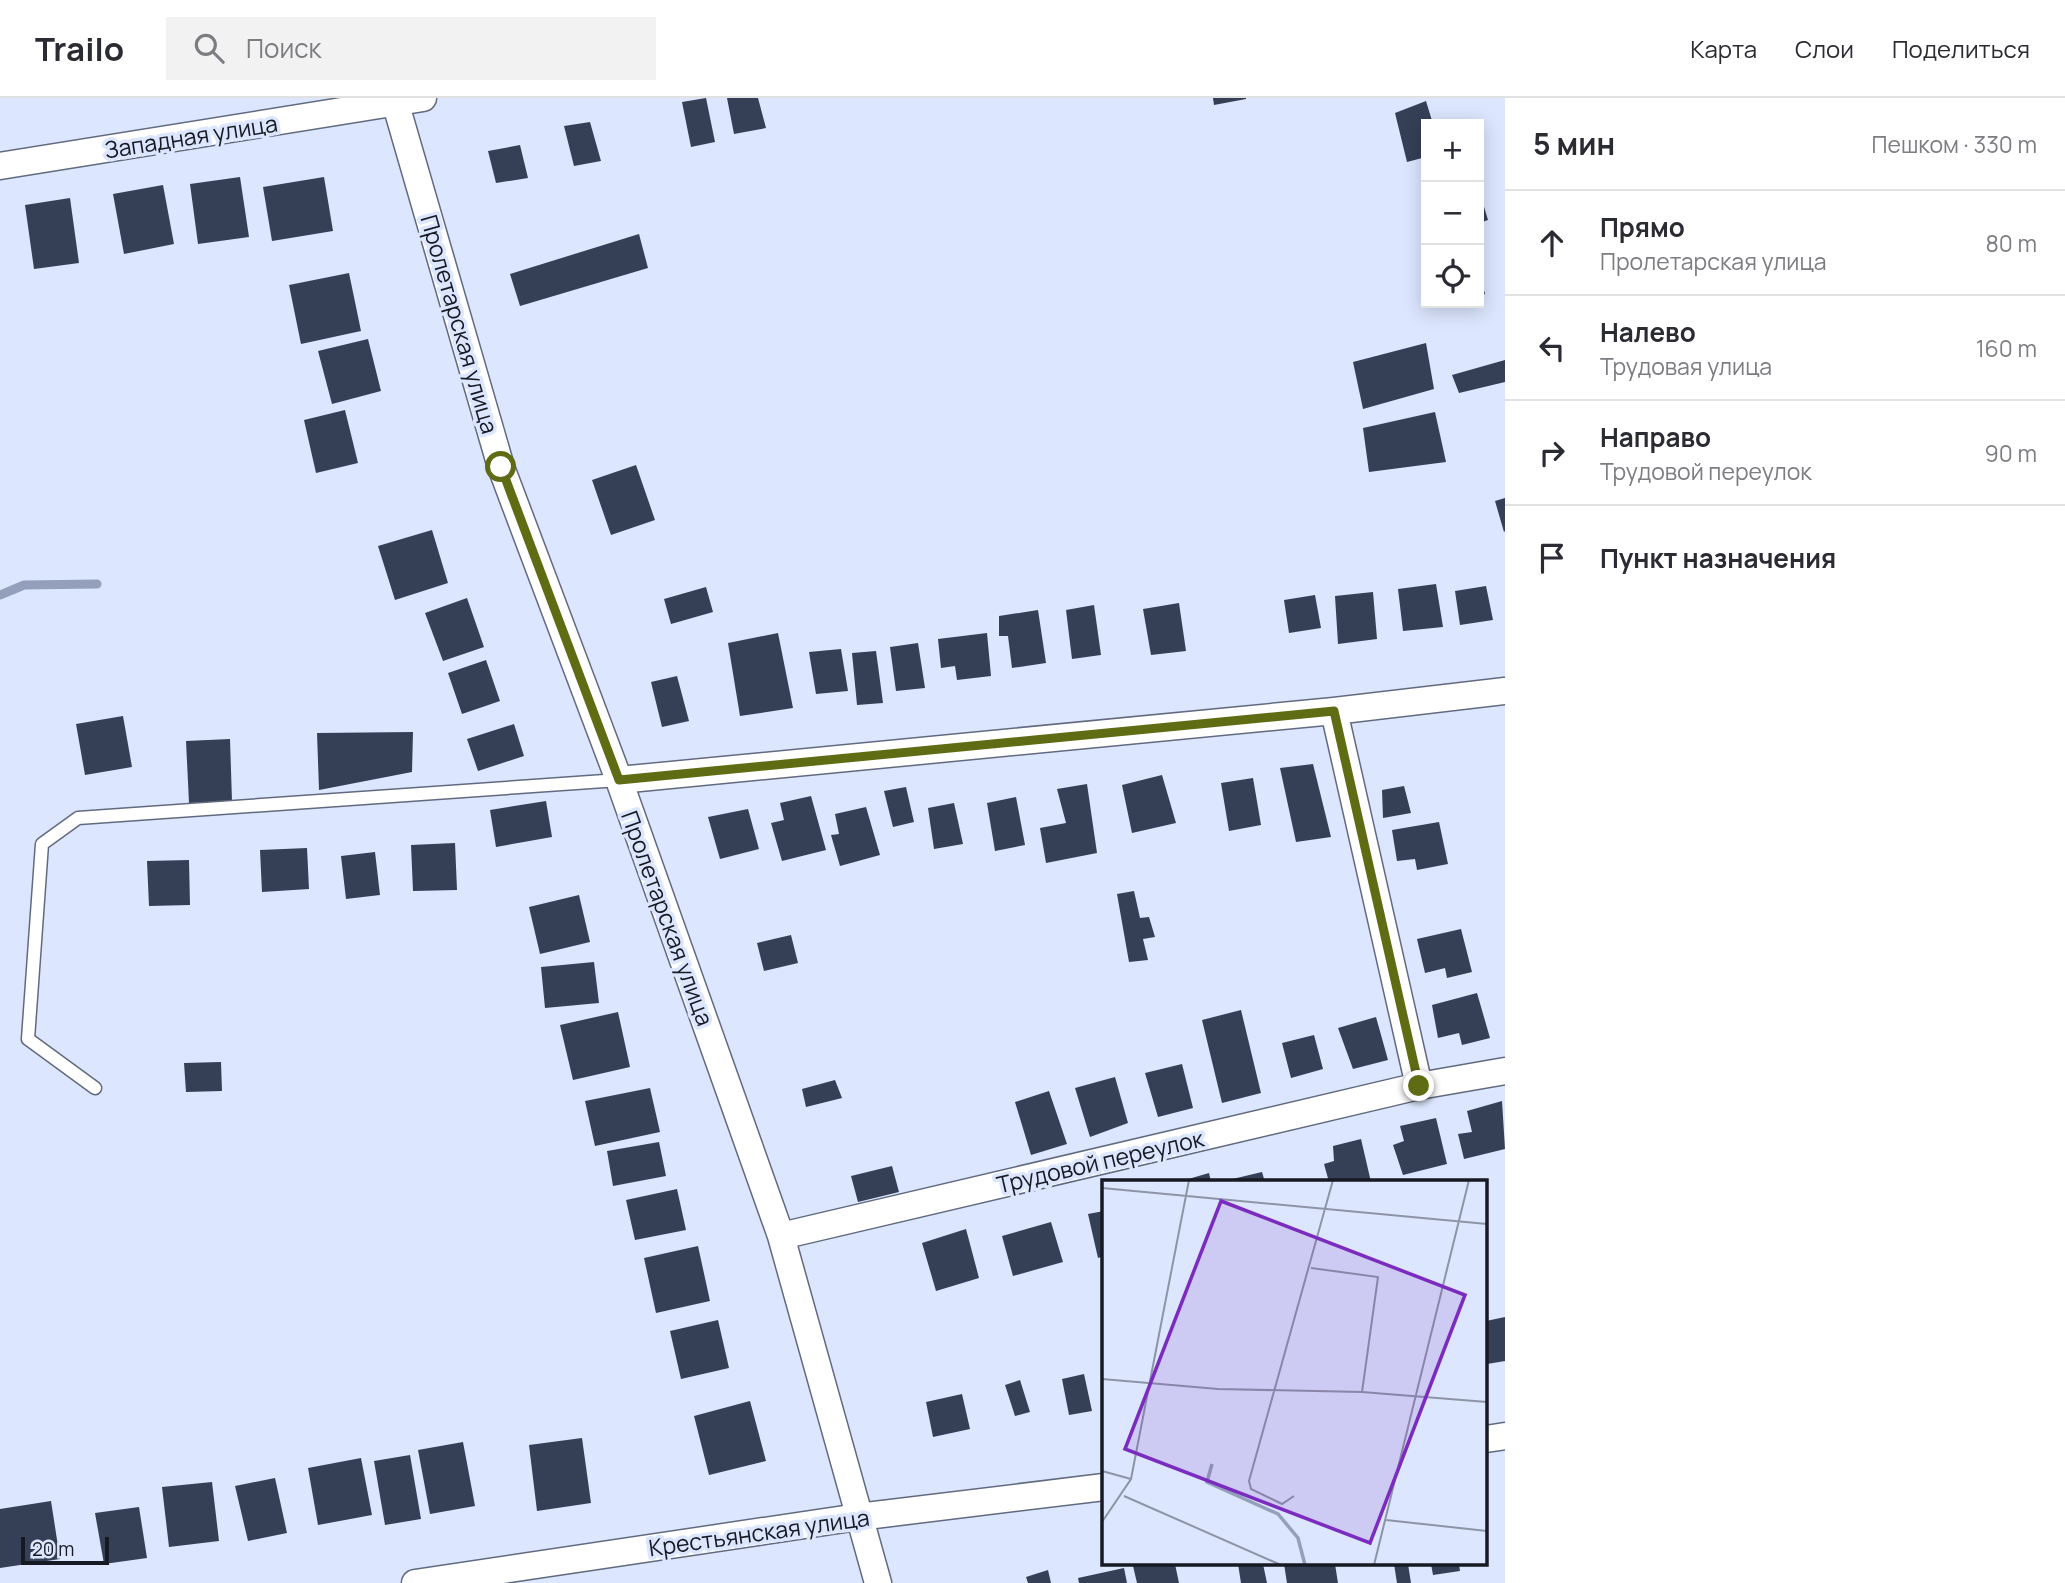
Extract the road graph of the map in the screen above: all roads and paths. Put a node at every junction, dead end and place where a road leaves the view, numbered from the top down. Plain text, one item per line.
1 (423, 98) edge
2 (394, 101) edge
3 (0, 166) edge
4 (1505, 691) edge
5 (1334, 711) junction
6 (619, 780) junction
7 (1505, 1071) edge
8 (1419, 1086) junction
9 (95, 1088) dead end
10 (781, 1237) junction
11 (1102, 1487) edge
12 (858, 1517) junction
13 (415, 1583) edge
14 (878, 1583) edge

1 - 2 street, Западная улица
2 - 3 street, Западная улица
2 - 6 street, Пролетарская улица
4 - 5 street
5 - 6 street
5 - 8 street
6 - 9 lane
6 - 10 street, Пролетарская улица
7 - 8 street, Трудовой переулок
8 - 10 street, Трудовой переулок
10 - 12 street, Пролетарская улица
11 - 12 street, Крестьянская улица
12 - 13 street, Крестьянская улица
12 - 14 street, Пролетарская улица

